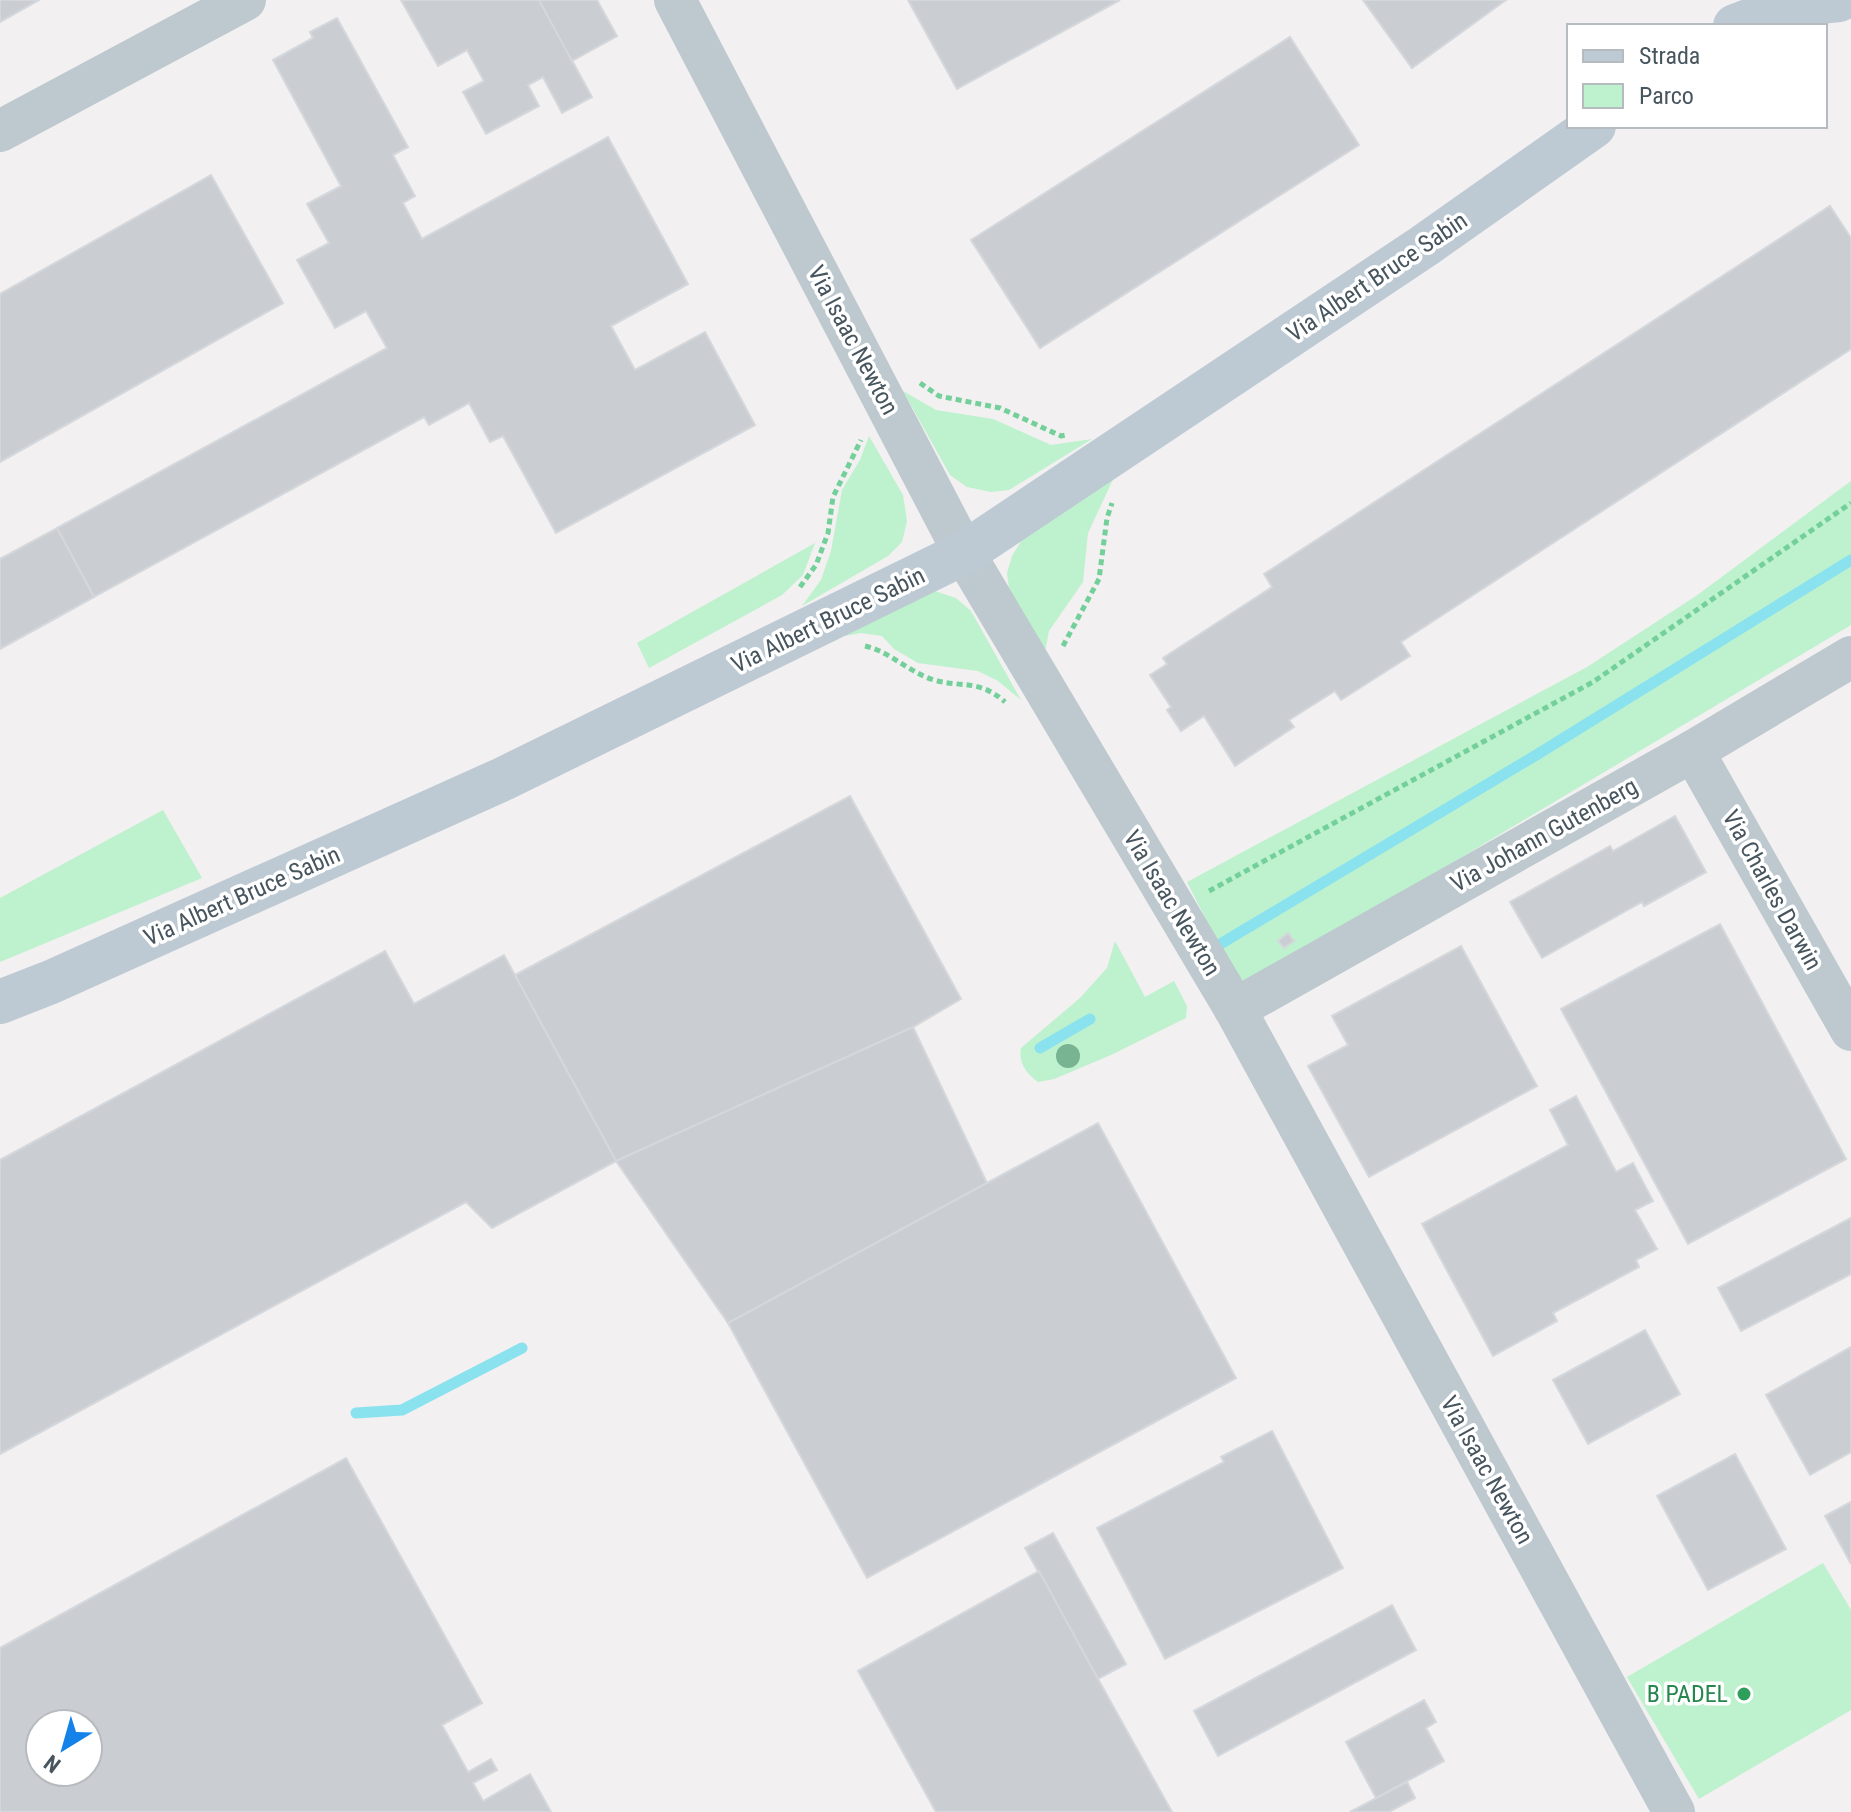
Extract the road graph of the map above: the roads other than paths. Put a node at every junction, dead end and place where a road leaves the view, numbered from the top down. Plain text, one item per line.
1 (245, 0) edge
2 (675, 0) edge
3 (1839, 0) edge
4 (1743, 17) edge
5 (1591, 128) edge
6 (0, 131) edge
7 (964, 553) junction
8 (1851, 657) edge
9 (1693, 751) junction
10 (0, 1002) edge
11 (1235, 1009) junction
12 (1851, 1030) edge
13 (1673, 1810) edge

1 - 6 street
2 - 7 street, Via Isaac Newton
3 - 4 street
5 - 7 street, Via Albert Bruce Sabin
7 - 10 street, Via Albert Bruce Sabin
7 - 11 street, Via Isaac Newton
8 - 9 street, Via Johann Gutenberg
9 - 11 street, Via Johann Gutenberg
9 - 12 street, Via Charles Darwin
11 - 13 street, Via Isaac Newton

